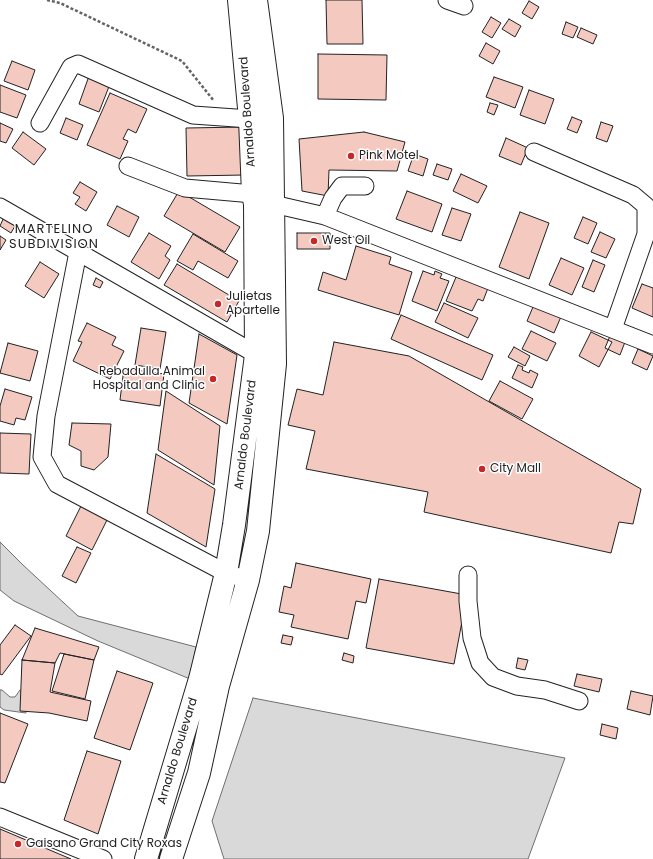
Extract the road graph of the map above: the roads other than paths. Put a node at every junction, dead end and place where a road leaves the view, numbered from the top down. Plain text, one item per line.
1 (239, 0) edge
2 (256, 0) edge
3 (447, 0) edge
4 (464, 6) dead end
5 (272, 118) junction
6 (250, 119) junction
7 (40, 123) dead end
8 (534, 152) dead end
9 (128, 166) dead end
10 (365, 186) dead end
11 (260, 201) junction
12 (0, 207) edge
13 (325, 216) junction
14 (78, 252) junction
15 (614, 330) junction
16 (653, 345) edge
17 (266, 360) junction
18 (226, 573) junction
19 (468, 575) dead end
20 (248, 580) junction
21 (580, 701) dead end
22 (0, 818) edge
23 (103, 859) edge
24 (146, 859) edge
25 (172, 859) edge

1 - 6 highway, Arnaldo Boulevard
2 - 5 highway, Arnaldo Boulevard
3 - 4 street
5 - 6 street
5 - 11 highway, Arnaldo Boulevard
6 - 7 street
6 - 11 highway, Arnaldo Boulevard
8 - 15 street
9 - 11 street
10 - 13 street
11 - 13 street
11 - 17 highway, Arnaldo Boulevard
12 - 14 street
13 - 15 street
14 - 17 street
14 - 18 street
15 - 16 street
17 - 18 highway, Arnaldo Boulevard
17 - 20 highway, Arnaldo Boulevard
18 - 20 street
18 - 24 highway, Arnaldo Boulevard
19 - 21 street
20 - 25 highway, Arnaldo Boulevard
22 - 23 street

